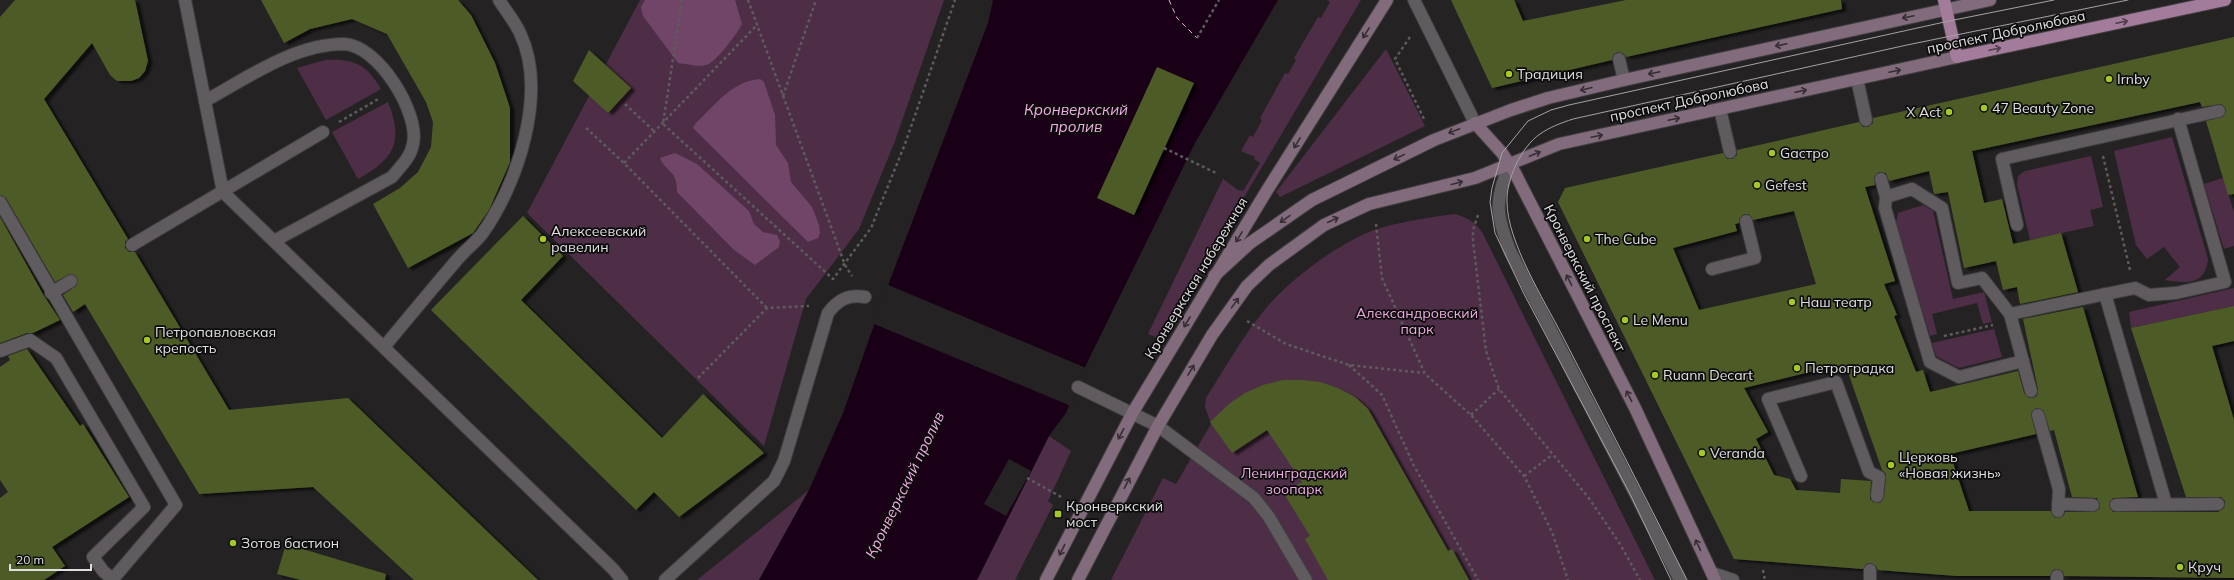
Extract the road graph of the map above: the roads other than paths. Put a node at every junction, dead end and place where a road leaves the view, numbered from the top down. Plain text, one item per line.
1 (185, 0) edge
2 (499, 0) edge
3 (1387, 0) edge
4 (1414, 0) edge
5 (1990, 0) edge
6 (2225, 0) edge
7 (1945, 4) edge
8 (1957, 57) junction
9 (1619, 59) dead end
10 (1857, 79) junction
11 (1624, 80) junction
12 (205, 101) junction
13 (1720, 109) junction
14 (2218, 111) dead end
15 (2178, 119) junction
16 (1866, 120) dead end
17 (1475, 123) junction
18 (323, 132) road end
19 (1730, 152) dead end
20 (1510, 164) junction
21 (1881, 179) dead end
22 (223, 192) junction
23 (1886, 197) junction
24 (0, 202) edge
25 (1746, 221) dead end
26 (2017, 225) dead end
27 (274, 241) junction
28 (132, 245) dead end
29 (1712, 269) dead end
30 (1214, 276) junction
31 (71, 281) dead end
32 (52, 293) junction
33 (2105, 294) junction
34 (865, 297) dead end
35 (2010, 314) junction
36 (384, 346) junction
37 (0, 351) edge
38 (2023, 361) junction
39 (1078, 387) dead end
40 (2031, 391) dead end
41 (1133, 412) junction
42 (2038, 415) dead end
43 (1158, 426) junction
44 (1801, 476) dead end
45 (1877, 496) dead end
46 (2166, 504) junction
47 (2218, 504) dead end
48 (2094, 505) dead end
49 (2116, 505) dead end
50 (1713, 577) edge
51 (112, 580) edge
52 (622, 580) edge
53 (665, 580) edge
54 (1046, 580) edge
55 (1078, 580) edge
56 (1306, 580) edge
57 (1680, 580) edge
58 (1733, 580) edge

1 - 12 street
2 - 36 street
3 -> 30 main road, Кронверкская набережная
4 - 17 street, Кронверкский проспект
5 - 7 main road
8 -> 6 main road, проспект Добролюбова
7 - 8 main road
7 -> 11 main road
10 -> 8 main road, проспект Добролюбова
9 - 11 street
13 -> 10 main road, проспект Добролюбова
10 - 16 street
11 -> 17 main road
12 - 22 street
12 - 27 street
13 - 19 street
20 -> 13 main road, проспект Добролюбова
14 - 15 street
15 - 26 street
15 - 33 street
17 - 20 main road, Кронверкский проспект
17 -> 30 main road
18 - 22 street
43 -> 20 main road, проспект Добролюбова
50 -> 20 main road, Кронверкский проспект
20 - 57 street
21 - 23 street
22 - 27 street
22 - 28 street
23 - 35 street
23 - 38 street
24 - 32 street
25 - 29 street
27 - 36 street
30 -> 41 main road, Кронверкская набережная
31 - 32 street
32 - 51 street
33 - 35 street
33 - 46 street
34 - 53 street
35 - 38 street
36 - 52 street
37 - 51 street
38 - 40 street
39 - 41 street
41 - 43 street
41 -> 54 main road, Кронверкская набережная
42 - 48 street
55 -> 43 main road
43 - 56 street
44 - 45 street
46 - 47 street
46 - 49 street
50 - 58 street

